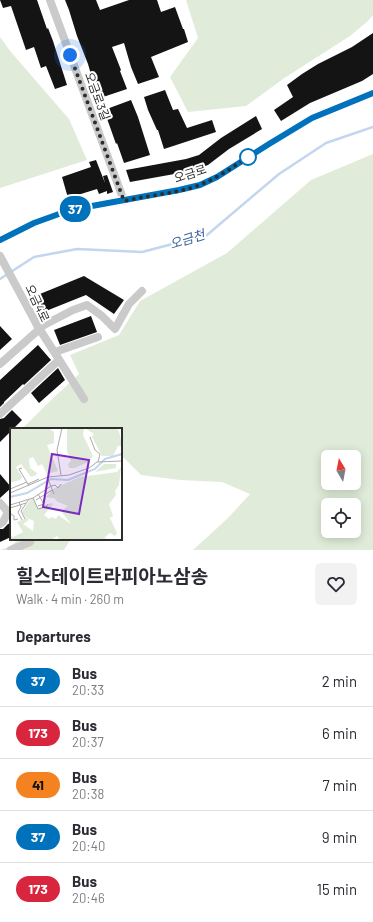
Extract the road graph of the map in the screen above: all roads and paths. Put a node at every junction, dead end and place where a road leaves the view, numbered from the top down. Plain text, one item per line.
1 (50, 0) edge
2 (373, 93) edge
3 (124, 201) junction
4 (0, 240) edge
5 (0, 256) edge
6 (142, 291) dead end
7 (39, 329) junction
8 (98, 337) dead end
9 (57, 356) junction
10 (0, 364) edge
11 (84, 399) dead end
12 (0, 414) edge
13 (0, 503) edge
14 (10, 506) edge
15 (8, 512) junction
16 (0, 524) edge
17 (31, 541) edge
18 (11, 550) edge

1 - 3 street, 오금로3길
2 - 3 street, 오금로
3 - 4 street, 오금로
5 - 7 street, 오금4로
6 - 7 street
7 - 9 street
7 - 10 street, 오금4로
8 - 9 street
9 - 11 street
9 - 12 street
13 - 15 street
14 - 15 street
15 - 16 street
17 - 18 street

